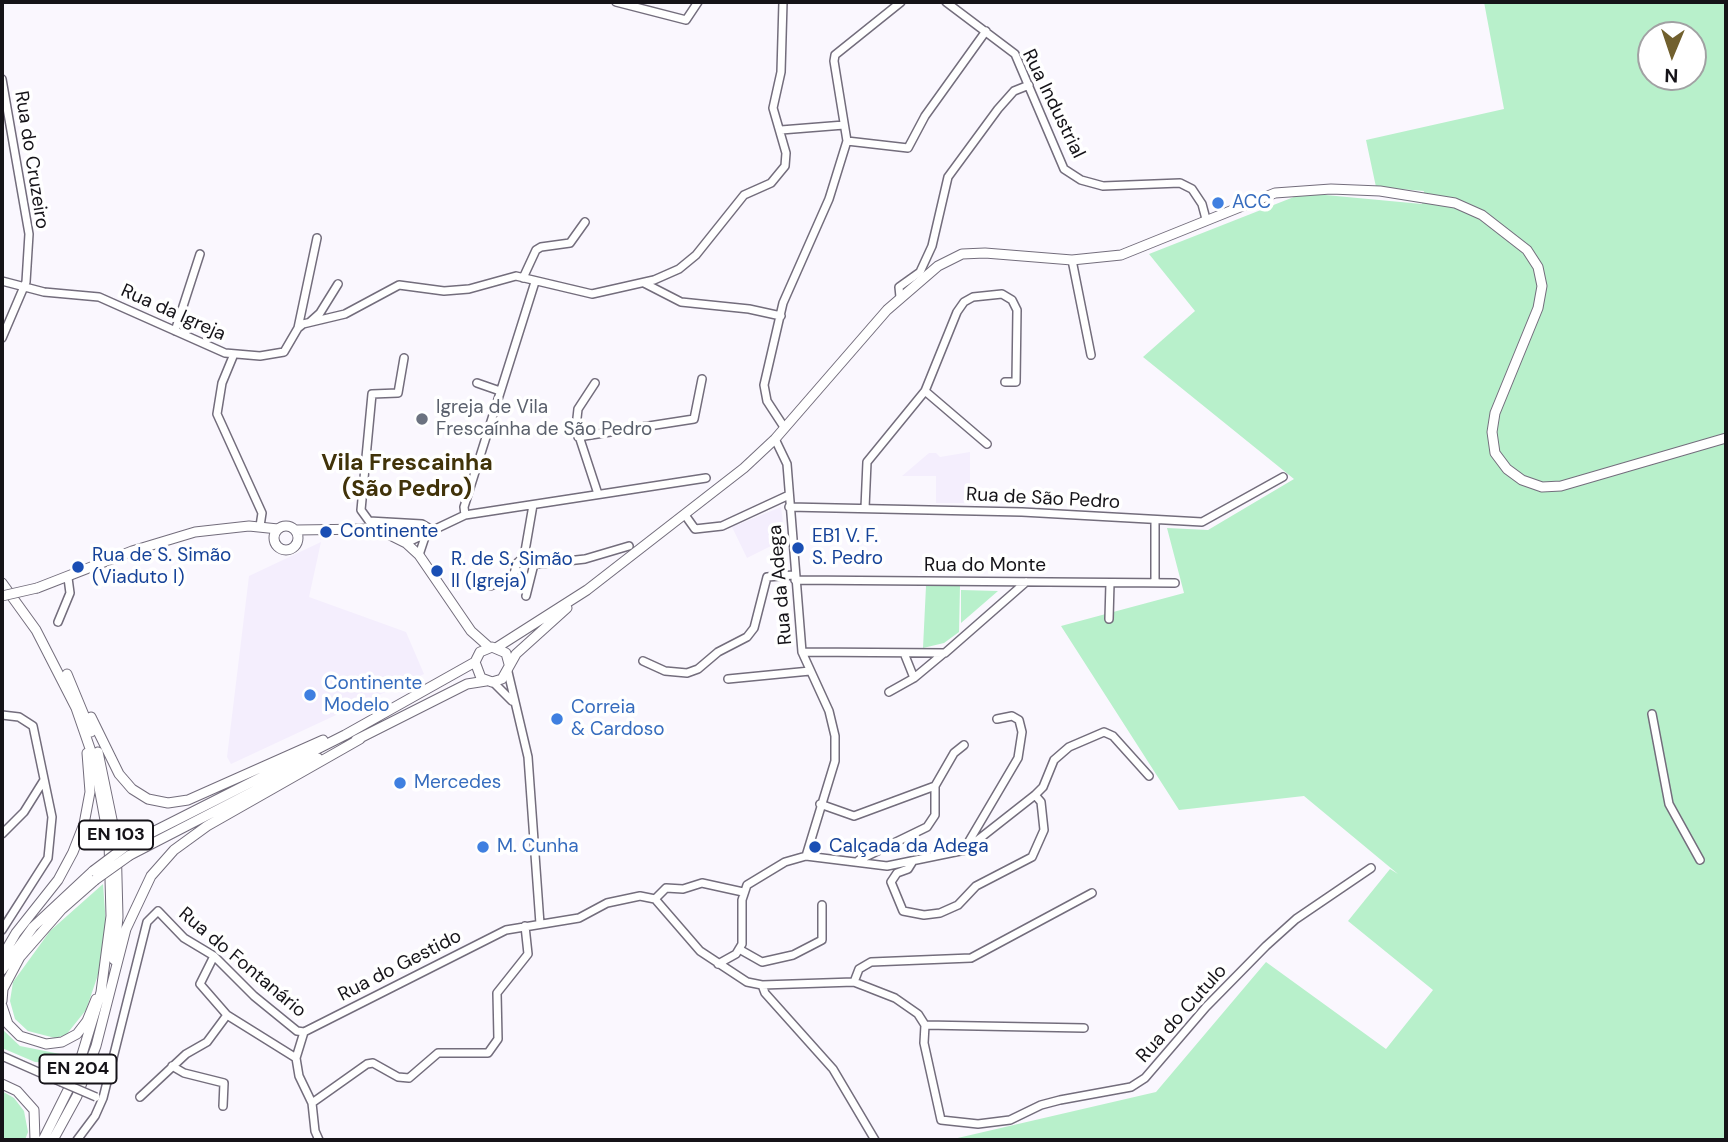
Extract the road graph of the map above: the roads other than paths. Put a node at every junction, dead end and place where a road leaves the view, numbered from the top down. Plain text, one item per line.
1 (616, 2) edge
2 (698, 2) edge
3 (783, 2) edge
4 (901, 2) edge
5 (946, 2) edge
6 (986, 31) junction
7 (2, 79) edge
8 (1029, 85) junction
9 (844, 125) junction
10 (780, 130) junction
11 (847, 141) junction
12 (1206, 219) junction
13 (585, 222) dead end
14 (317, 238) dead end
15 (200, 254) dead end
16 (1072, 260) junction
17 (523, 278) junction
18 (2, 282) edge
19 (535, 282) junction
20 (642, 282) junction
21 (338, 284) dead end
22 (24, 287) junction
23 (900, 297) junction
24 (780, 316) junction
25 (310, 323) junction
26 (298, 328) junction
27 (175, 331) junction
28 (2, 338) edge
29 (234, 354) junction
30 (1091, 355) dead end
31 (404, 358) dead end
32 (702, 379) dead end
33 (1005, 382) dead end
34 (477, 383) dead end
35 (595, 383) dead end
36 (500, 391) junction
37 (925, 391) junction
38 (784, 427) junction
39 (578, 437) junction
40 (1726, 438) edge
41 (775, 439) junction
42 (987, 444) dead end
43 (706, 478) dead end
44 (1283, 478) dead end
45 (598, 495) junction
46 (789, 495) junction
47 (533, 505) junction
48 (789, 507) junction
49 (865, 508) junction
50 (685, 514) junction
51 (465, 515) junction
52 (1155, 521) junction
53 (260, 527) junction
54 (316, 528) junction
55 (296, 530) junction
56 (429, 532) junction
57 (276, 534) junction
58 (298, 542) junction
59 (406, 543) junction
60 (629, 545) dead end
61 (419, 555) junction
62 (524, 557) junction
63 (534, 564) junction
64 (2, 576) edge
65 (68, 578) junction
66 (795, 578) junction
67 (1026, 582) junction
68 (2, 583) edge
69 (1110, 583) junction
70 (1155, 583) junction
71 (1175, 583) dead end
72 (490, 586) dead end
73 (587, 590) junction
74 (2, 596) edge
75 (526, 596) dead end
76 (1109, 619) dead end
77 (58, 622) dead end
78 (471, 631) junction
79 (492, 647) junction
80 (802, 652) junction
81 (904, 653) junction
82 (945, 653) junction
83 (476, 659) junction
84 (643, 661) dead end
85 (509, 668) junction
86 (810, 671) junction
87 (914, 678) junction
88 (728, 679) dead end
89 (490, 681) junction
90 (890, 692) dead end
91 (80, 701) junction
92 (513, 702) junction
93 (1652, 714) dead end
94 (2, 715) edge
95 (997, 719) dead end
96 (351, 730) junction
97 (360, 739) junction
98 (89, 744) junction
99 (964, 745) dead end
100 (1149, 776) dead end
101 (44, 779) junction
102 (935, 786) junction
103 (1035, 795) junction
104 (820, 804) junction
105 (2, 834) edge
106 (964, 850) junction
107 (806, 856) junction
108 (859, 860) junction
109 (1700, 860) dead end
110 (914, 861) junction
111 (1371, 868) dead end
112 (94, 875) junction
113 (743, 892) junction
114 (1092, 892) dead end
115 (655, 899) junction
116 (822, 905) dead end
117 (540, 924) junction
118 (525, 926) junction
119 (2, 930) edge
120 (739, 950) junction
121 (214, 956) junction
122 (2, 957) edge
123 (718, 964) junction
124 (2, 970) edge
125 (854, 982) junction
126 (762, 985) junction
127 (102, 992) junction
128 (2, 1004) edge
129 (108, 1007) junction
130 (227, 1015) junction
131 (925, 1025) junction
132 (1084, 1028) dead end
133 (304, 1032) junction
134 (2, 1056) edge
135 (296, 1058) junction
136 (172, 1066) junction
137 (2, 1084) edge
138 (100, 1097) junction
139 (140, 1097) dead end
140 (312, 1103) junction
141 (223, 1106) dead end
142 (35, 1140) edge
143 (43, 1140) edge
144 (54, 1140) edge
145 (77, 1140) edge
146 (319, 1140) edge
147 (875, 1140) edge

1 - 2 street
3 - 10 street
4 - 9 street
5 - 6 street, Rua Industrial
6 - 8 street, Rua Industrial
6 - 11 street
7 - 22 street, Rua do Cruzeiro
8 - 12 street, Rua Industrial
8 - 23 street
9 - 10 street
9 - 11 street
10 - 20 street
11 - 24 street
12 - 16 main road
12 - 40 main road
13 - 17 street
14 - 26 street
15 - 27 street
16 - 23 main road
16 - 30 street
17 - 19 street
17 - 25 street
18 - 22 street, Rua da Igreja
19 - 20 street
19 - 36 street
20 - 24 street
21 - 25 street
22 - 27 street, Rua da Igreja
22 - 28 street, Rua do Cruzeiro
23 - 38 main road
24 - 38 street
25 - 26 street
26 - 29 street
27 - 29 street, Rua da Igreja
29 - 53 street, Rua da Igreja
31 - 56 street
32 - 39 street
33 - 37 street
34 - 36 street
35 - 39 street
36 - 51 street
37 - 42 street
37 - 49 street
38 - 41 main road
39 - 45 street
41 - 46 street, Rua da Adega
41 - 50 main road
43 - 45 street
44 - 52 street, Rua de São Pedro
45 - 47 street
46 - 48 street, Rua da Adega
46 - 50 street
47 - 51 street
47 - 62 street
48 - 49 street, Rua de São Pedro
48 - 66 street, Rua da Adega
49 - 52 street, Rua de São Pedro
50 - 73 main road
51 - 56 street
52 - 70 street
53 - 57 main road
53 - 65 main road
54 - 55 main road
54 - 58 main road
54 - 59 main road
55 - 57 main road
55 - 58 main road
56 - 59 street
56 - 61 street
57 - 58 main road
59 - 61 main road
60 - 63 street
61 - 78 main road
62 - 63 street
62 - 72 street
63 - 75 street
64 - 91 main road, EN 103
65 - 74 main road, bridge
65 - 77 street
66 - 67 street, Rua do Monte
66 - 80 street, Rua da Adega
66 - 84 street, Rua do Monte
67 - 69 street, Rua do Monte
67 - 82 street
68 - 98 main road, EN 103
69 - 70 street, Rua do Monte
69 - 76 street
70 - 71 street, Rua do Monte
73 - 79 main road
73 - 85 main road
78 - 79 main road
78 - 83 main road
79 - 83 main road
79 - 85 main road
80 - 81 street
80 - 86 street, Rua da Adega
81 - 82 street
81 - 87 street
82 - 87 street
83 - 89 main road
83 - 96 main road
85 - 89 main road
85 - 92 street
86 - 88 street
86 - 104 street, Rua da Adega
87 - 90 street
89 - 92 street
89 - 97 main road
91 - 96 main road
91 - 129 main road, EN 103
92 - 117 street
93 - 109 street
94 - 101 street
95 - 106 street
96 - 112 main road, bridge
97 - 112 main road, bridge
97 - 129 main road
98 - 122 main road, EN 103
98 - 127 main road, EN 204
99 - 102 street
100 - 103 street
101 - 105 street
101 - 119 street
102 - 104 street
102 - 108 street
103 - 106 street
103 - 110 street
104 - 107 street, Rua da Adega
106 - 110 street
107 - 108 street
107 - 113 street
108 - 110 street
111 - 131 street, Rua do Cutulo
112 - 124 main road
112 - 128 main road
113 - 115 street
113 - 120 street
114 - 125 street
115 - 117 street
115 - 123 street
116 - 120 street
117 - 118 street, Rua do Gestido
118 - 133 street, Rua do Gestido
118 - 140 street
120 - 123 street
121 - 130 street
121 - 133 street, Rua do Fontanário
121 - 138 street, Rua do Fontanário
123 - 126 street
125 - 126 street
125 - 131 street
126 - 147 street
127 - 128 main road
127 - 143 main road, EN 204
129 - 144 main road, EN 103
130 - 135 street
130 - 136 street
131 - 132 street
133 - 135 street
134 - 138 street, bridge
135 - 140 street
136 - 139 street
136 - 141 street
137 - 142 main road
138 - 145 street, Rua do Fontanário
140 - 146 street

